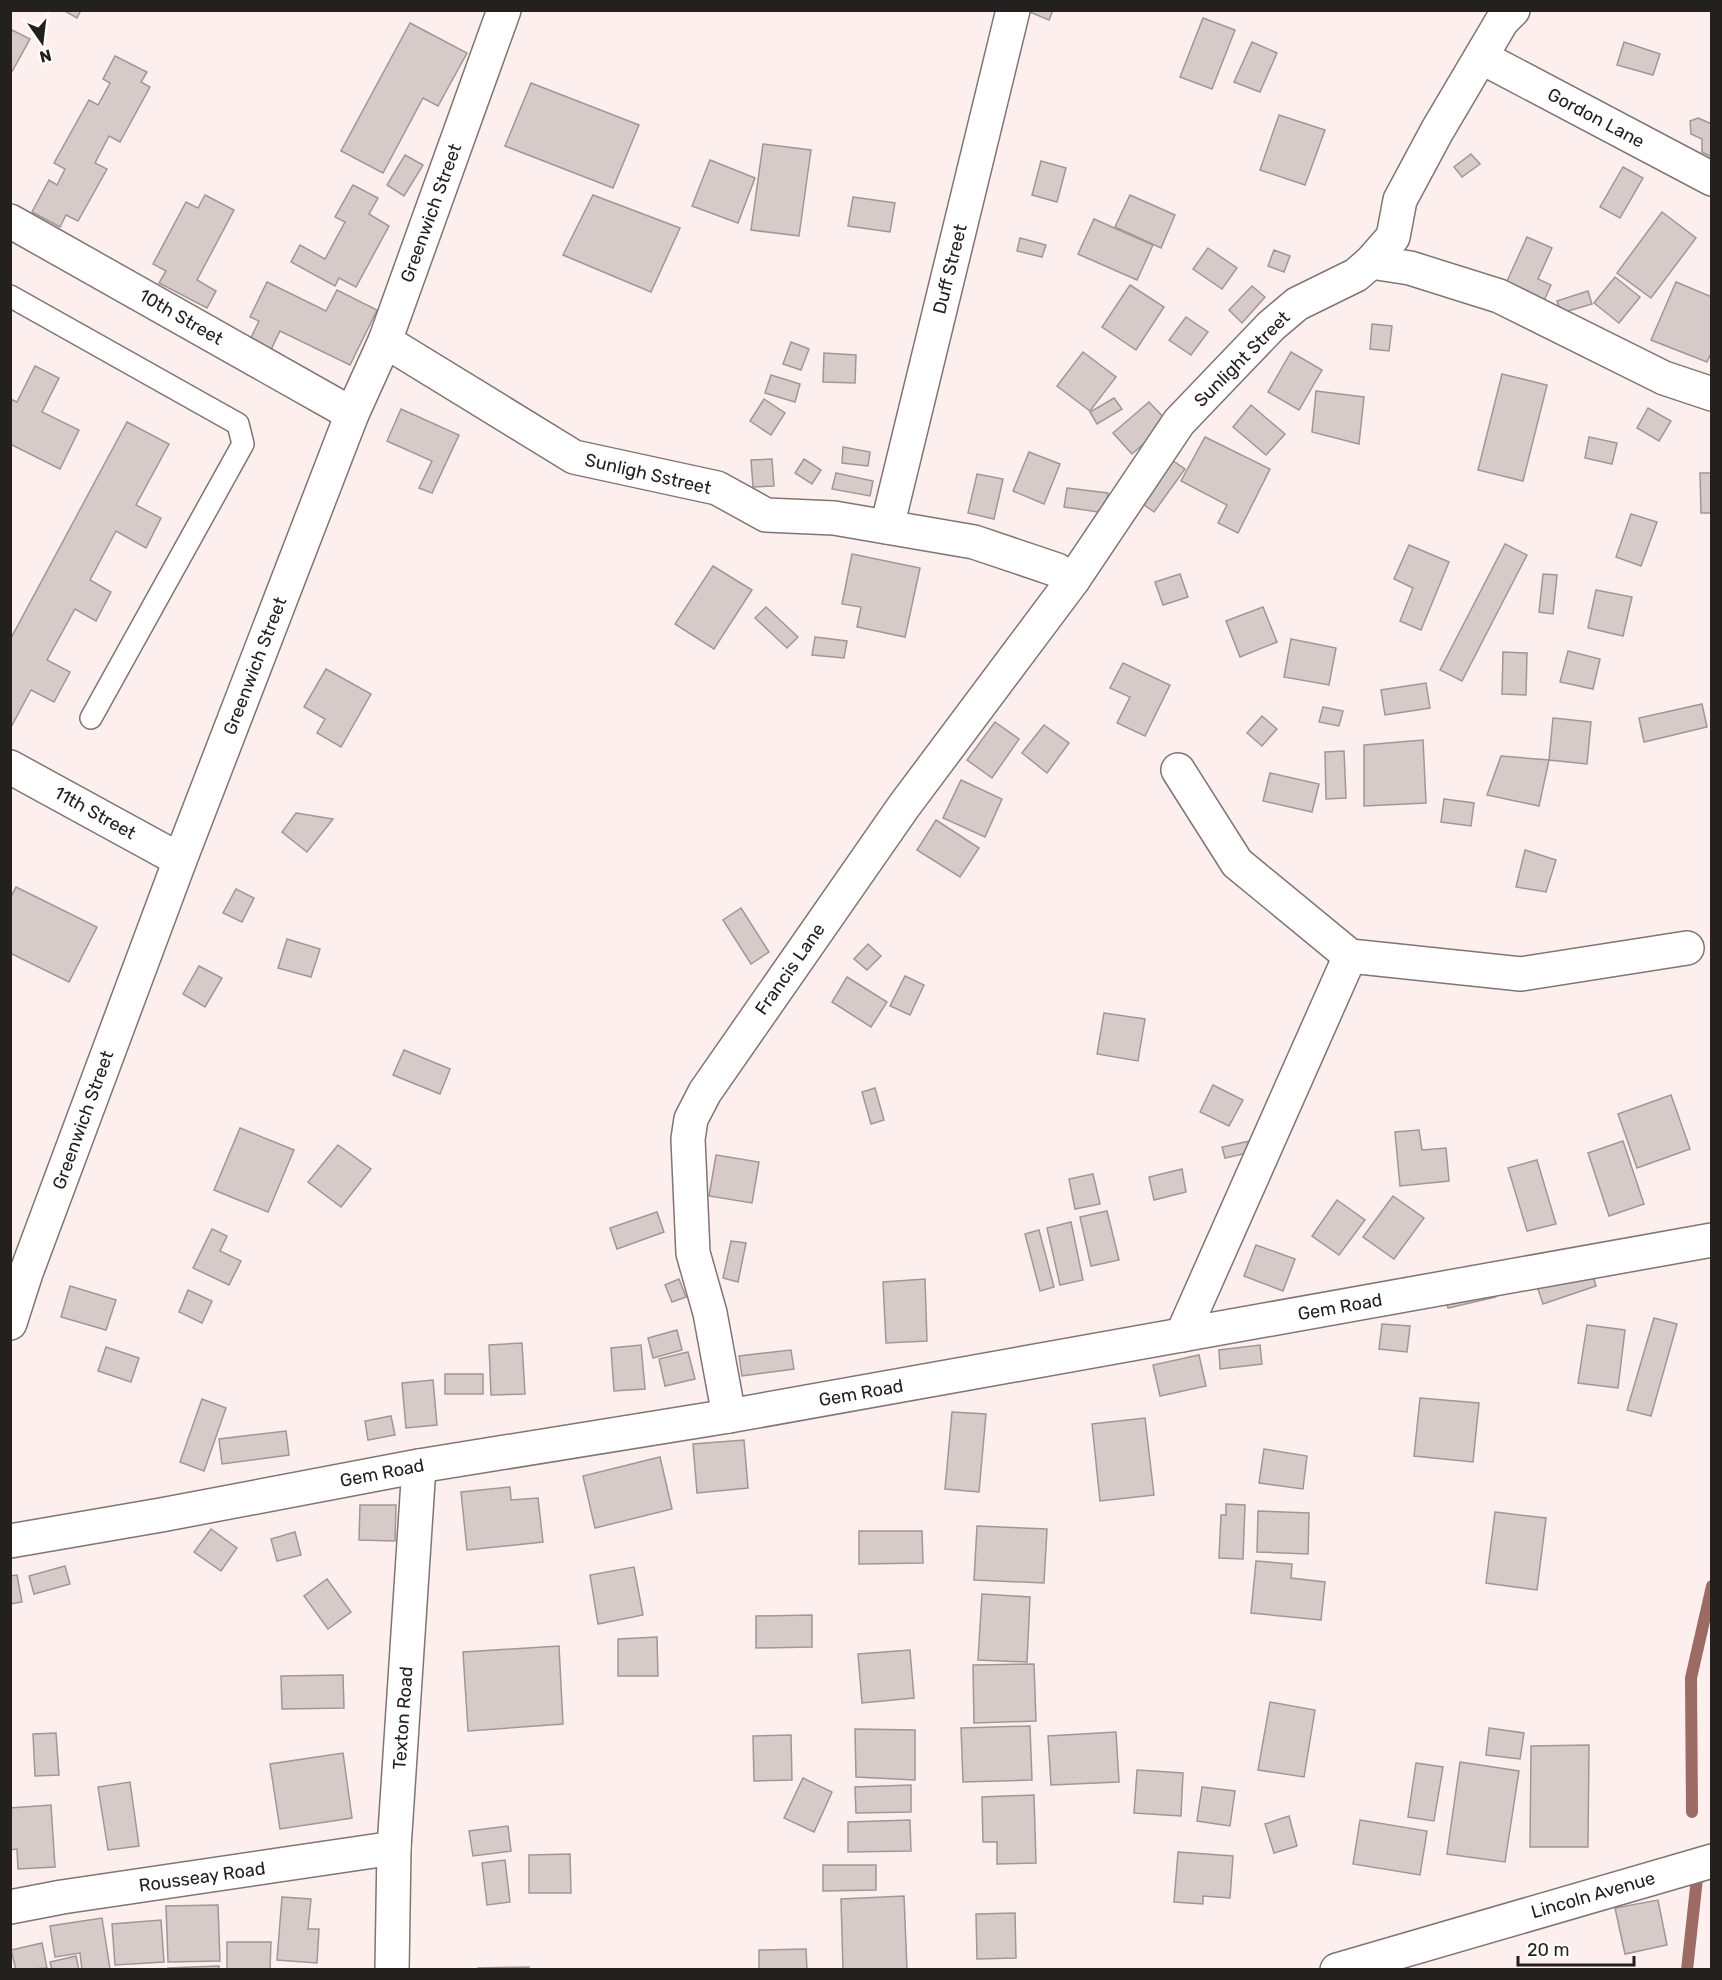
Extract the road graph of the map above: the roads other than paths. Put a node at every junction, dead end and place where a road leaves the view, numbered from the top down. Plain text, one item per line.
1 (504, 10) edge
2 (1013, 10) edge
3 (1513, 10) edge
4 (1481, 57) junction
5 (1712, 179) edge
6 (10, 221) edge
7 (1371, 262) junction
8 (10, 297) edge
9 (385, 341) junction
10 (1712, 394) edge
11 (352, 414) junction
12 (887, 527) junction
13 (1073, 580) junction
14 (90, 718) dead end
15 (10, 767) edge
16 (1178, 770) dead end
17 (180, 860) junction
18 (1687, 948) dead end
19 (1350, 956) junction
20 (1712, 1239) edge
21 (18, 1268) edge
22 (10, 1323) edge
23 (1182, 1335) junction
24 (729, 1416) junction
25 (419, 1466) junction
26 (10, 1541) edge
27 (394, 1848) junction
28 (1712, 1862) edge
29 (10, 1907) edge
30 (392, 1970) edge
31 (1337, 1970) edge

1 - 9 street, Greenwich Street
2 - 12 street, Duff Street
3 - 4 street, Sunlight Street
4 - 5 street, Gordon Lane
4 - 7 street, Sunlight Street
6 - 11 street, 10th Street
7 - 10 street
7 - 13 street, Sunlight Street
8 - 14 lane
9 - 11 street, Greenwich Street
9 - 12 street, Sunligh Sstreet
11 - 17 street, Greenwich Street
12 - 13 street, Sunligh Sstreet
13 - 24 street, Francis Lane
15 - 17 street, 11th Street
16 - 19 street
17 - 21 street, Greenwich Street
18 - 19 street
19 - 23 street
20 - 23 street, Gem Road
21 - 22 street, Greenwich Street
23 - 24 street, Gem Road
24 - 25 street, Gem Road
25 - 26 street, Gem Road
25 - 27 street, Texton Road
27 - 29 street, Rousseay Road
27 - 30 street, Texton Road
28 - 31 street, Lincoln Avenue

